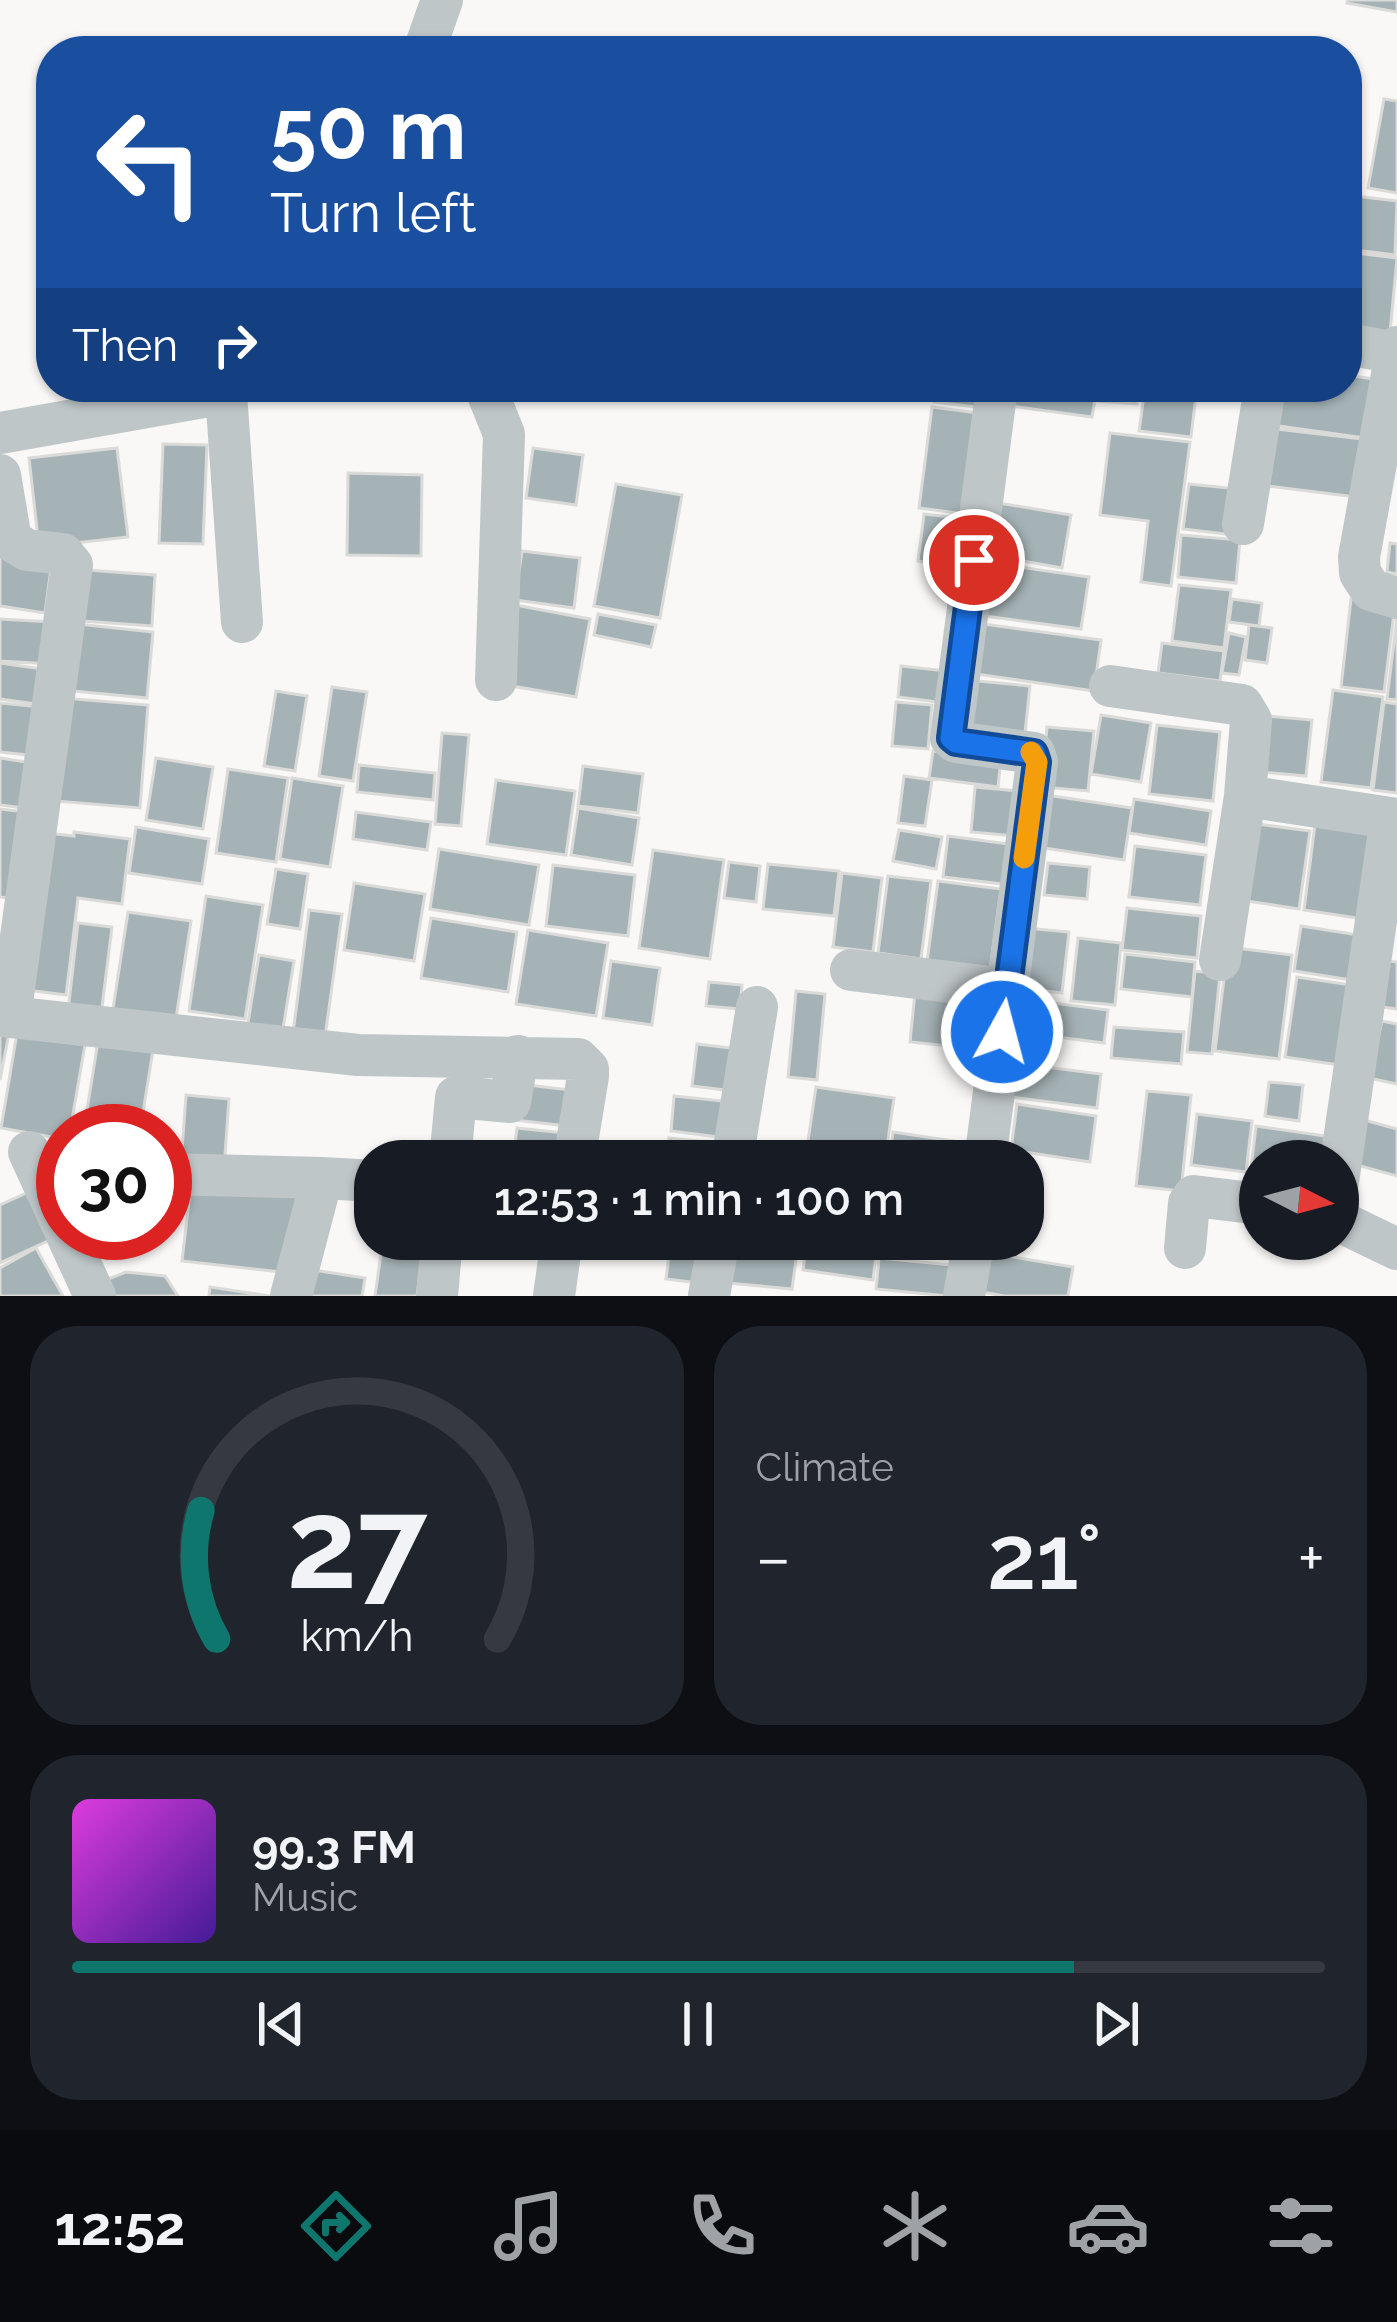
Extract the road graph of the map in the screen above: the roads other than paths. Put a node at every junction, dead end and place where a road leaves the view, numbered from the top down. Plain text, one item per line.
1 (442, 0) edge
2 (429, 36) edge
3 (1362, 346) edge
4 (1396, 350) edge
5 (166, 402) edge
6 (231, 402) edge
7 (491, 402) edge
8 (995, 402) edge
9 (1263, 402) edge
10 (0, 433) edge
11 (0, 475) edge
12 (1244, 524) dead end
13 (1397, 598) edge
14 (242, 622) dead end
15 (496, 680) dead end
16 (1111, 686) dead end
17 (1245, 796) junction
18 (1394, 818) edge
19 (1220, 960) dead end
20 (851, 970) dead end
21 (1007, 989) junction
22 (758, 1007) dead end
23 (5, 1016) edge
24 (518, 1056) junction
25 (452, 1140) edge
26 (577, 1140) edge
27 (736, 1140) edge
28 (988, 1140) edge
29 (1344, 1140) edge
30 (192, 1175) edge
31 (322, 1178) junction
32 (354, 1180) edge
33 (1239, 1201) edge
34 (1359, 1231) edge
35 (1185, 1248) dead end
36 (1397, 1250) edge
37 (79, 1260) edge
38 (440, 1260) edge
39 (559, 1260) edge
40 (716, 1260) edge
41 (970, 1260) edge
42 (95, 1296) edge
43 (291, 1296) edge
44 (436, 1296) edge
45 (554, 1296) edge
46 (710, 1296) edge
47 (964, 1296) edge

1 - 2 street
3 - 4 street
4 - 13 street
5 - 10 street
6 - 14 street
7 - 15 street
8 - 21 street
9 - 12 street
11 - 23 street
16 - 17 street
17 - 18 street
17 - 19 street
18 - 29 street
20 - 21 street
21 - 28 street
22 - 27 street
23 - 24 street
24 - 25 street
24 - 26 street
30 - 31 street
31 - 32 street
31 - 43 street
33 - 35 street
34 - 36 street
37 - 42 street
38 - 44 street
39 - 45 street
40 - 46 street
41 - 47 street

